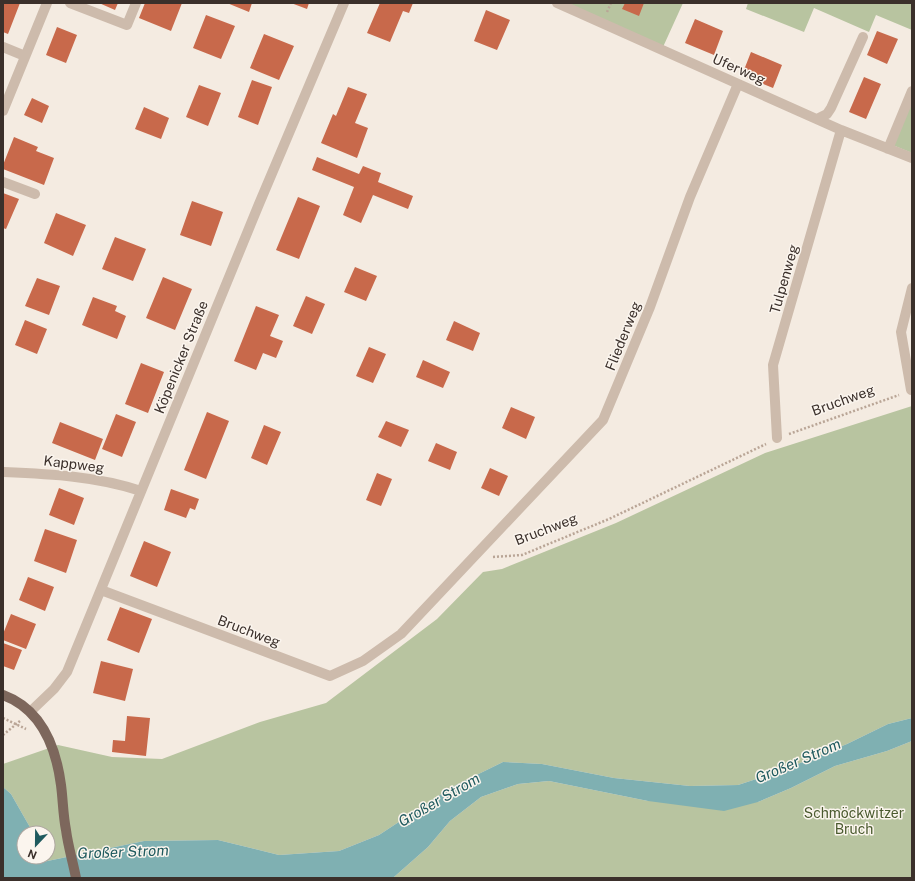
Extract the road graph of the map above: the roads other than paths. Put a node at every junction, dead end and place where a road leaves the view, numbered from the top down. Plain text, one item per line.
1 (47, 3) edge
2 (70, 3) edge
3 (136, 3) edge
4 (344, 3) edge
5 (556, 3) edge
6 (863, 37) dead end
7 (3, 47) edge
8 (25, 56) junction
9 (738, 84) junction
10 (912, 91) edge
11 (3, 111) edge
12 (817, 119) junction
13 (841, 130) junction
14 (888, 148) junction
15 (912, 158) edge
16 (3, 182) edge
17 (35, 194) dead end
18 (912, 288) edge
19 (911, 390) edge
20 (777, 438) road end
21 (3, 472) edge
22 (141, 491) junction
23 (471, 559) joint
24 (101, 590) junction
25 (3, 695) edge
26 (31, 711) junction
27 (76, 878) edge

1 - 8 street
2 - 3 street
4 - 22 street, Köpenicker Straße
5 - 9 street, Uferweg
6 - 12 street
7 - 8 street
8 - 11 street
9 - 12 street, Uferweg
9 - 23 street, Fliederweg
10 - 14 street
12 - 13 street, Uferweg
13 - 14 street, Uferweg
13 - 20 street, Tulpenweg
14 - 15 street, Uferweg
16 - 17 street
18 - 19 street
21 - 22 street, Kappweg
22 - 24 street, Köpenicker Straße
23 - 24 street, Bruchweg
24 - 26 street, Köpenicker Straße
25 - 26 main road
26 - 27 main road

